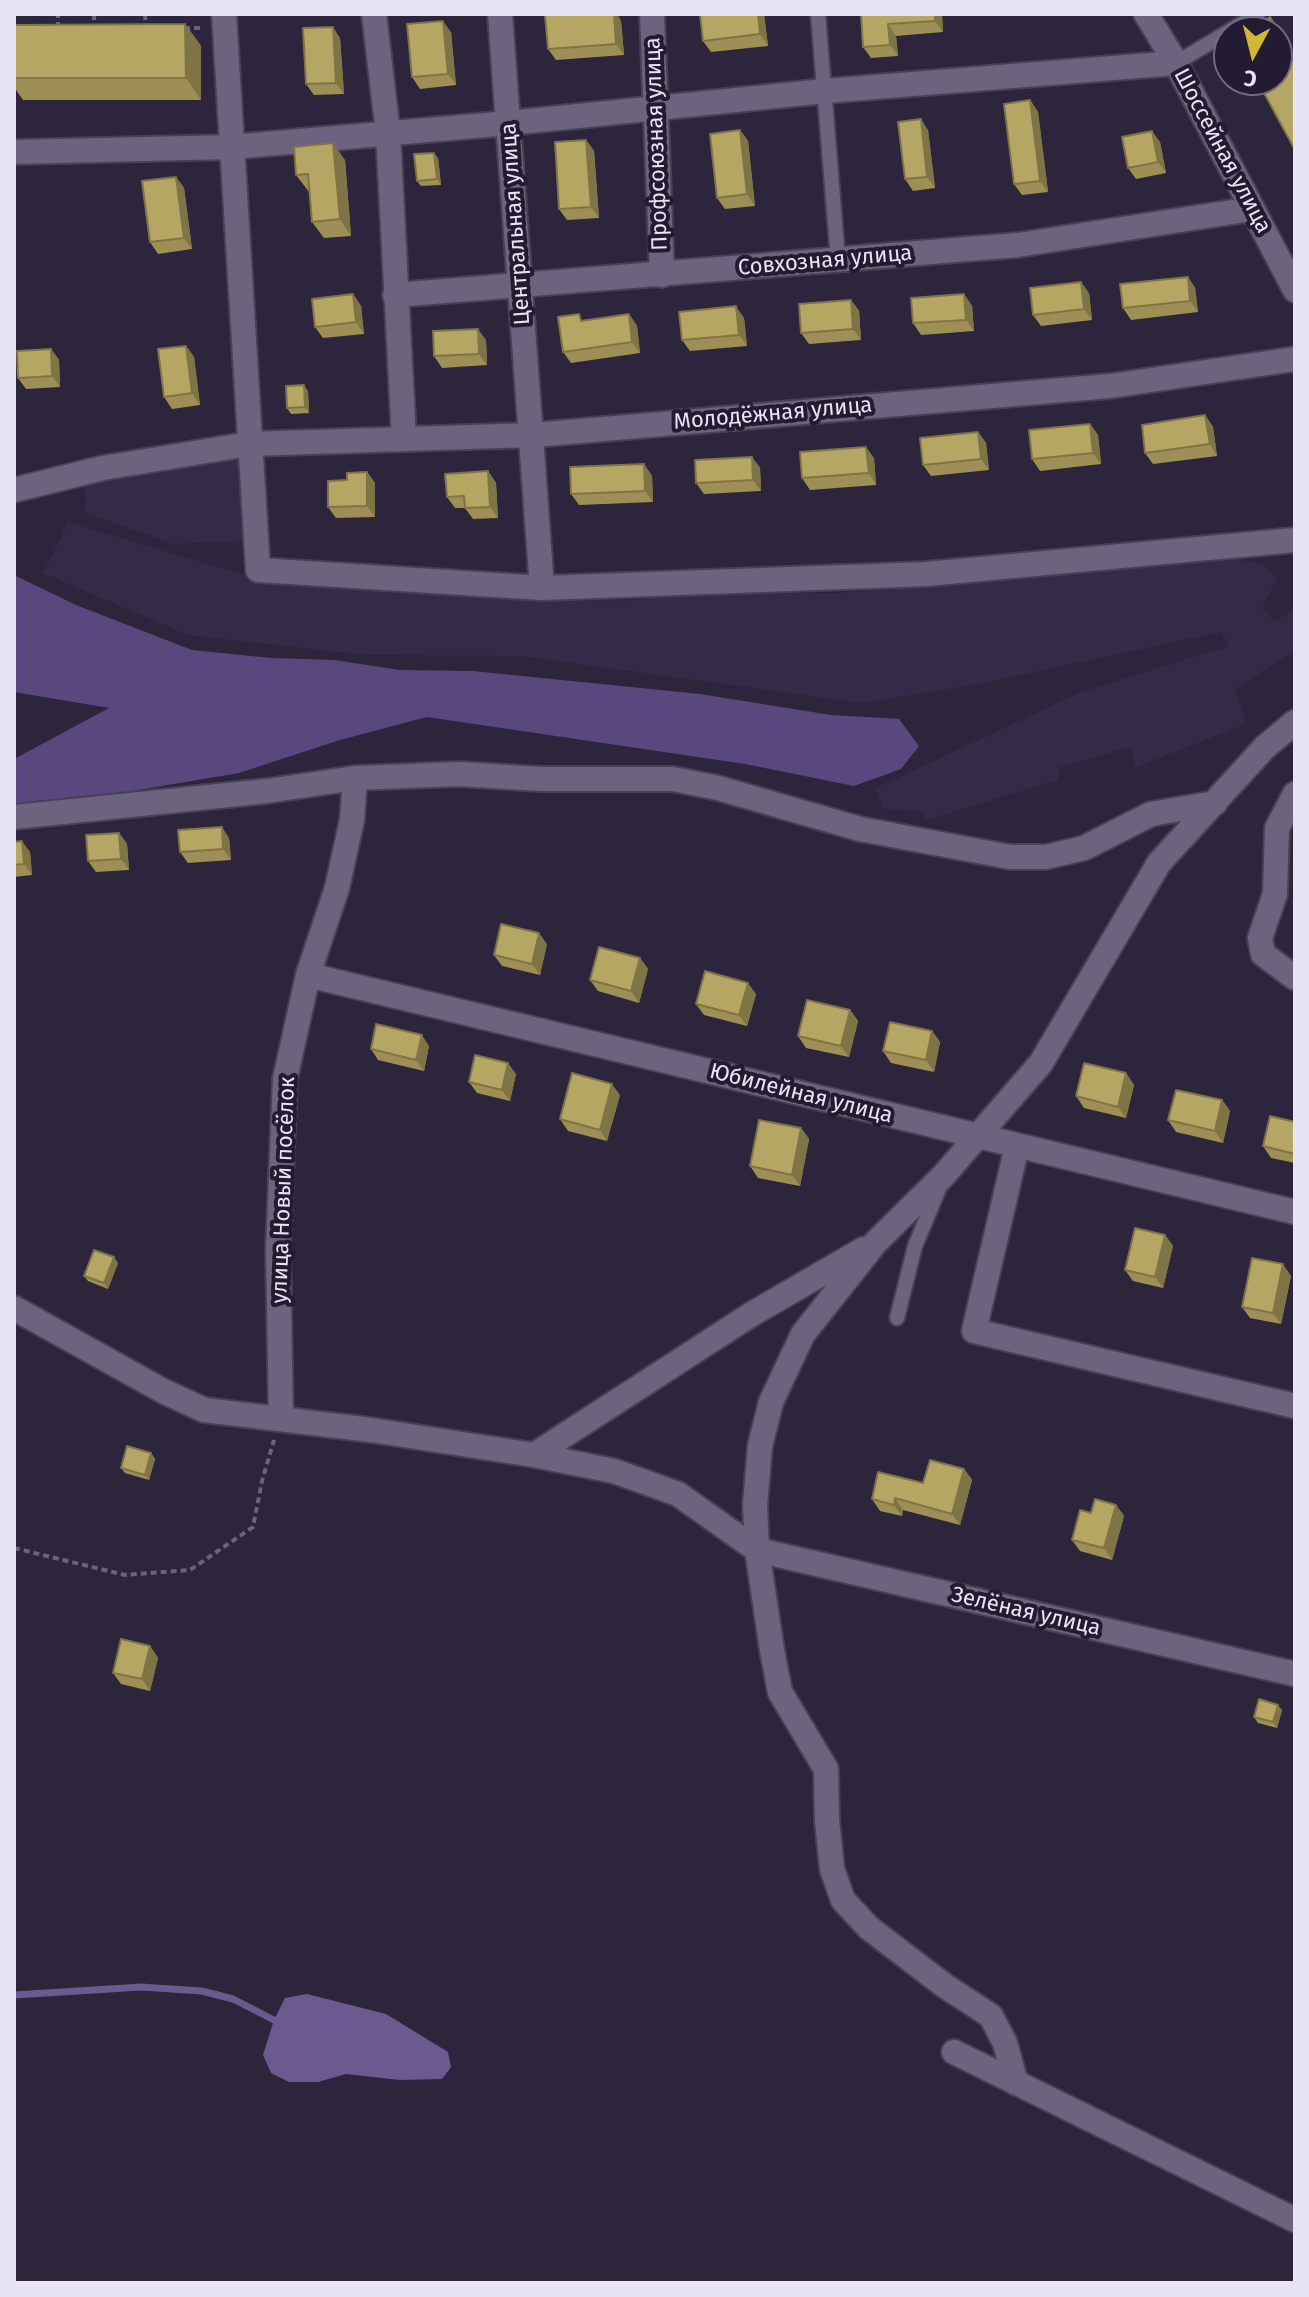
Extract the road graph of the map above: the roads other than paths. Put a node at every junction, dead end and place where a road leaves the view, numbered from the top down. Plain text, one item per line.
1 (374, 14) edge
2 (500, 14) edge
3 (652, 14) edge
4 (818, 14) edge
5 (1146, 14) edge
6 (1258, 14) edge
7 (224, 21) edge
8 (1176, 63) junction
9 (825, 91) junction
10 (656, 108) junction
11 (509, 123) junction
12 (388, 133) junction
13 (231, 147) junction
14 (14, 152) edge
15 (1252, 209) junction
16 (838, 260) junction
17 (662, 275) junction
18 (521, 286) junction
19 (1295, 290) edge
20 (395, 295) junction
21 (1295, 359) edge
22 (533, 435) junction
23 (404, 439) junction
24 (249, 444) junction
25 (14, 490) edge
26 (1295, 540) edge
27 (542, 588) junction
28 (1295, 722) edge
29 (355, 778) junction
30 (1295, 794) edge
31 (1215, 803) junction
32 (14, 817) edge
33 (308, 975) junction
34 (1295, 978) edge
35 (977, 1136) junction
36 (1017, 1146) junction
37 (944, 1175) junction
38 (1295, 1212) edge
39 (876, 1242) junction
40 (14, 1308) edge
41 (897, 1318) dead end
42 (1295, 1406) edge
43 (281, 1419) junction
44 (534, 1455) junction
45 (757, 1550) junction
46 (1295, 1674) edge
47 (954, 2052) dead end
48 (1016, 2083) junction
49 (1295, 2220) edge

1 - 12 street
2 - 11 street, Центральная улица
3 - 10 street, Профсоюзная улица
4 - 9 lane
5 - 8 street, Шоссейная улица
6 - 8 lane
7 - 13 street
8 - 9 street
8 - 15 street, Шоссейная улица
9 - 10 street
9 - 16 lane
10 - 11 street
10 - 17 street, Профсоюзная улица
11 - 12 street
11 - 18 street, Центральная улица
12 - 13 street
12 - 20 street
13 - 14 street
13 - 24 street
15 - 16 street, Совхозная улица
15 - 19 street, Шоссейная улица
16 - 17 street, Совхозная улица
17 - 18 street, Совхозная улица
18 - 20 street, Совхозная улица
18 - 22 street, Центральная улица
20 - 23 street
21 - 22 street, Молодёжная улица
22 - 23 street, Молодёжная улица
22 - 27 street, Центральная улица
23 - 24 street, Молодёжная улица
24 - 25 street, Молодёжная улица
24 - 27 street
26 - 27 street
28 - 31 street
29 - 31 street
29 - 32 street
29 - 33 street, улица Новый посёлок
30 - 34 street
31 - 35 street
33 - 35 street, Юбилейная улица
33 - 43 street, улица Новый посёлок
35 - 36 street, Юбилейная улица
35 - 37 street
36 - 38 street, Юбилейная улица
36 - 42 street
37 - 39 street
37 - 41 lane
39 - 44 street
39 - 45 street
40 - 43 street
43 - 44 street
44 - 45 street
45 - 46 street, Зелёная улица
45 - 48 street
47 - 48 street
48 - 49 street

